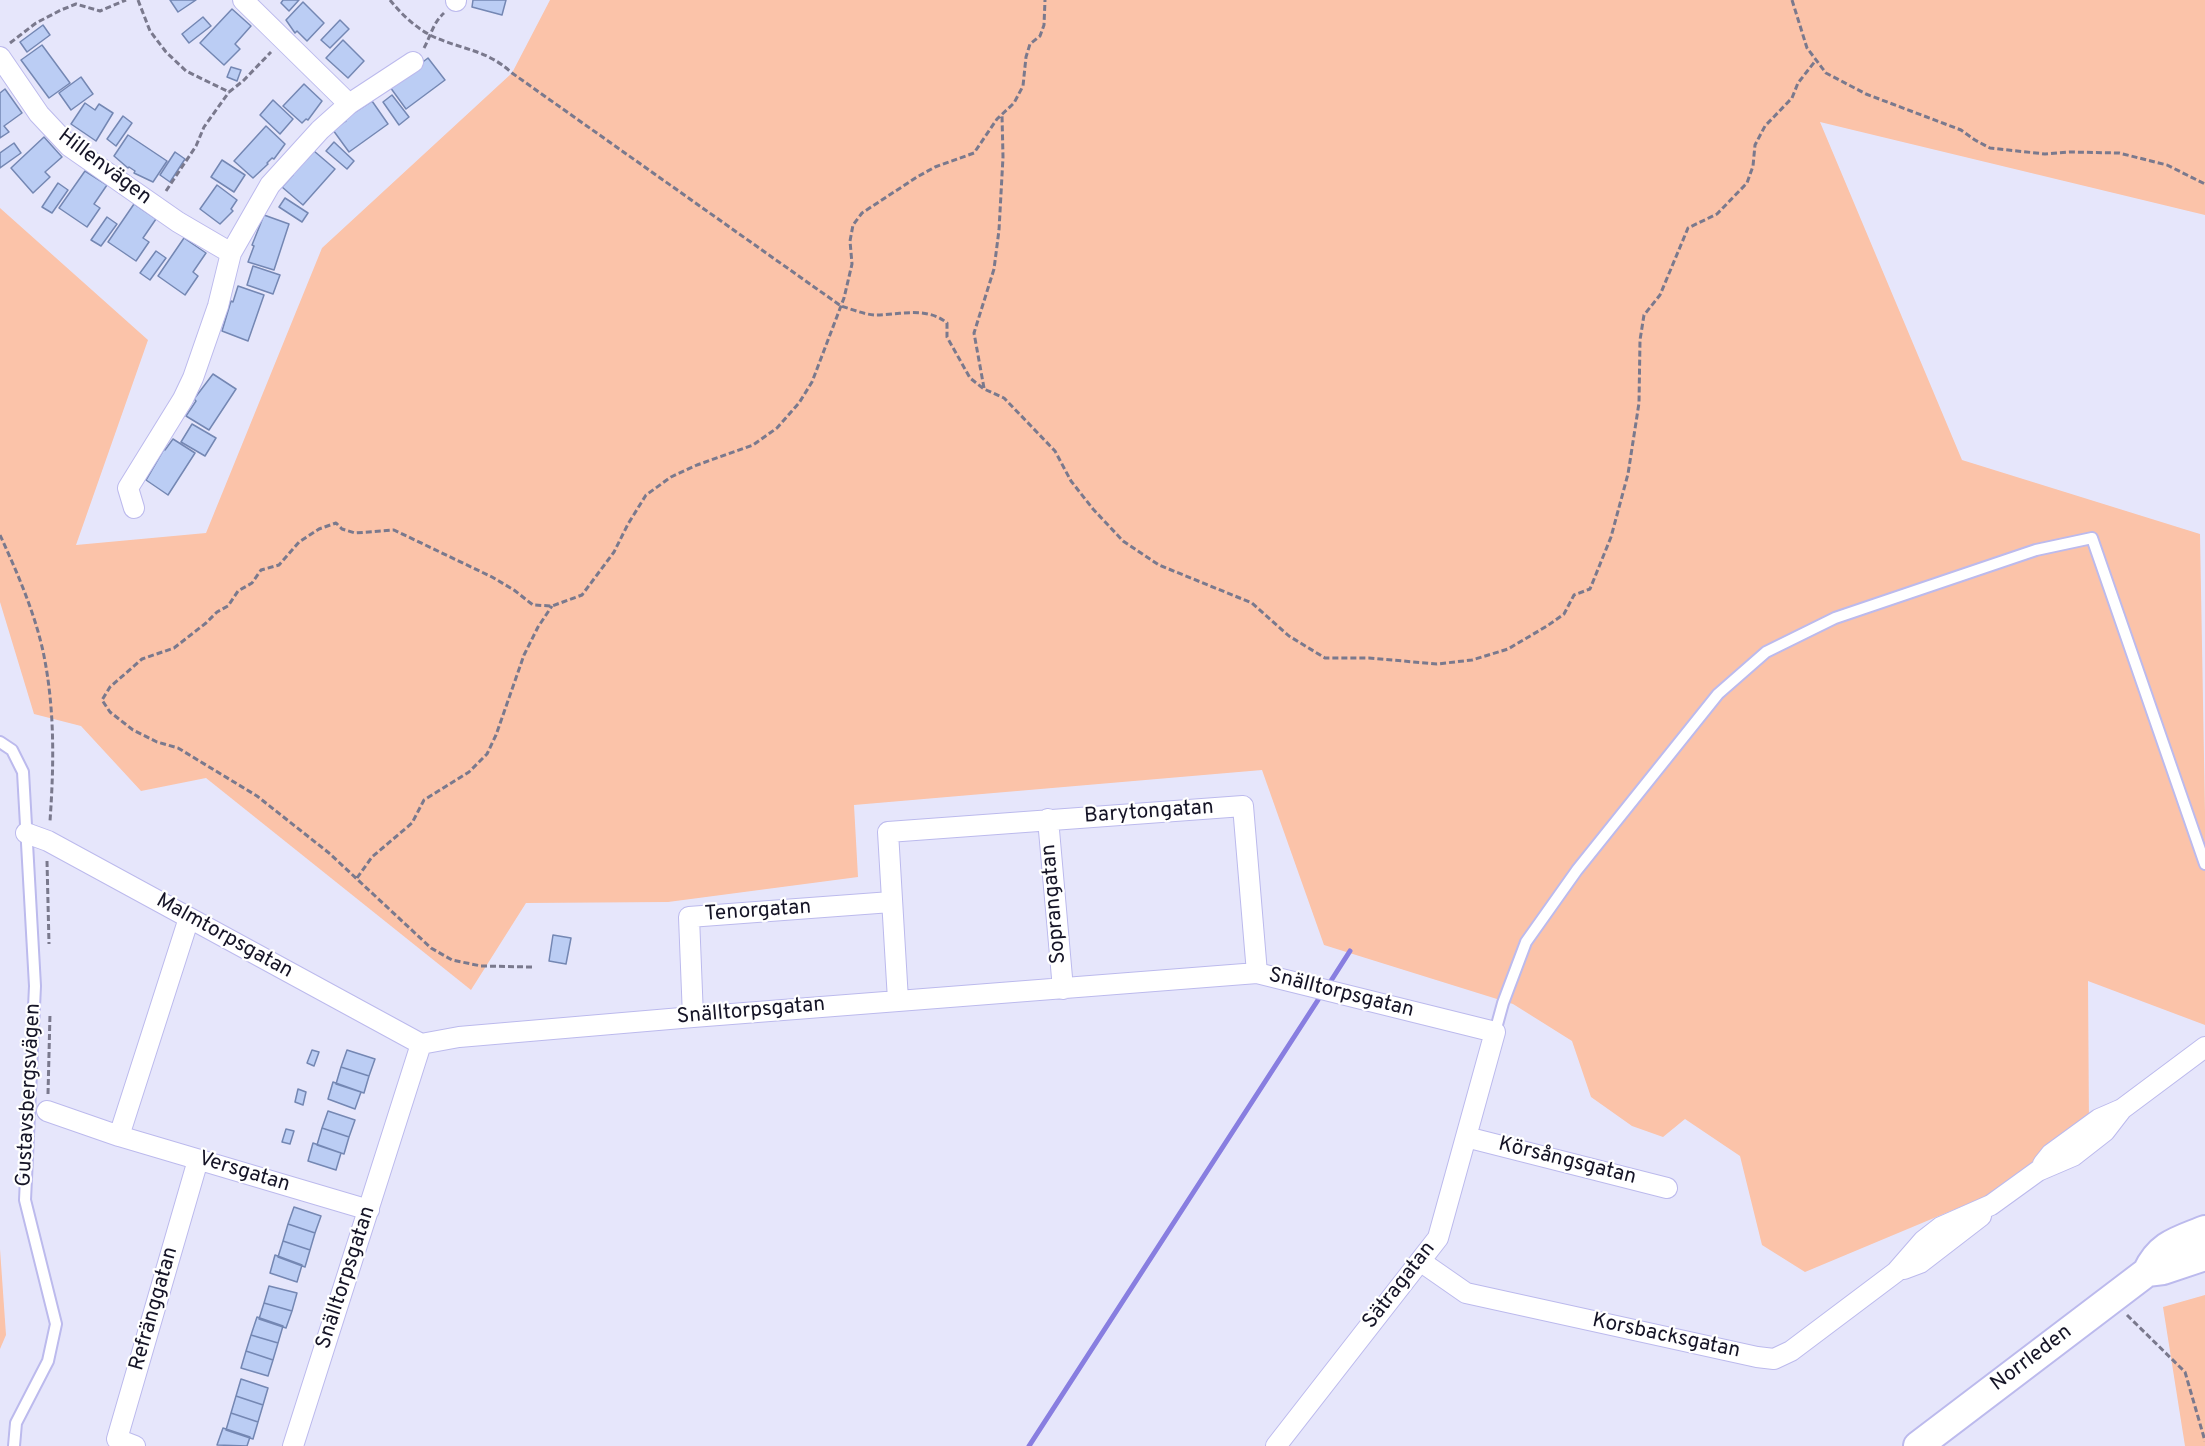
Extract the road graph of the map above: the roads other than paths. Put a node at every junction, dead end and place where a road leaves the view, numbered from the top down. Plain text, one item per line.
1 (243, 0) edge
2 (5, 50) edge
3 (413, 62) road end
4 (349, 104) junction
5 (231, 253) junction
6 (134, 508) dead end
7 (0, 742) edge
8 (1048, 819) junction
9 (27, 833) junction
10 (2205, 864) edge
11 (891, 902) junction
12 (189, 918) junction
13 (1257, 973) junction
14 (1063, 989) junction
15 (898, 1000) junction
16 (693, 1017) junction
17 (1495, 1032) junction
18 (421, 1044) junction
19 (2205, 1047) edge
20 (47, 1111) dead end
21 (119, 1136) junction
22 (1466, 1137) junction
23 (198, 1160) junction
24 (1667, 1188) dead end
25 (369, 1210) junction
26 (2205, 1230) edge
27 (2205, 1256) edge
28 (1420, 1261) junction
29 (2147, 1272) junction
30 (14, 1446) edge
31 (135, 1446) edge
32 (293, 1446) edge
33 (1276, 1446) edge
34 (1918, 1446) edge

1 - 4 street
2 - 5 street, Hillenvägen
3 - 4 street
4 - 5 street
5 - 6 street
7 - 9 lane, Gustavsbergsvägen
8 - 11 street, Barytongatan
8 - 13 street, Barytongatan
8 - 14 street, Soprangatan
9 - 12 street, Malmtorpsgatan
9 - 30 lane, Gustavsbergsvägen
10 - 17 lane
11 - 15 street
11 - 16 street, Tenorgatan
12 - 18 street, Malmtorpsgatan
12 - 21 street
13 - 14 street, Snälltorpsgatan
13 - 17 street, Snälltorpsgatan
14 - 15 street, Snälltorpsgatan
15 - 16 street, Snälltorpsgatan
16 - 18 street, Snälltorpsgatan
17 - 22 street, Sätragatan
18 - 25 street, Snälltorpsgatan
19 - 28 street, Korsbacksgatan
20 - 21 street, Versgatan
21 - 23 street, Versgatan
22 - 24 street, Körsångsgatan
22 - 28 street, Sätragatan
23 - 25 street, Versgatan
23 - 31 street, Refränggatan
25 - 32 street, Snälltorpsgatan
26 - 29 main road, Norrleden
27 - 29 main road, Norrleden
28 - 33 street, Sätragatan
29 - 34 main road, Norrleden

